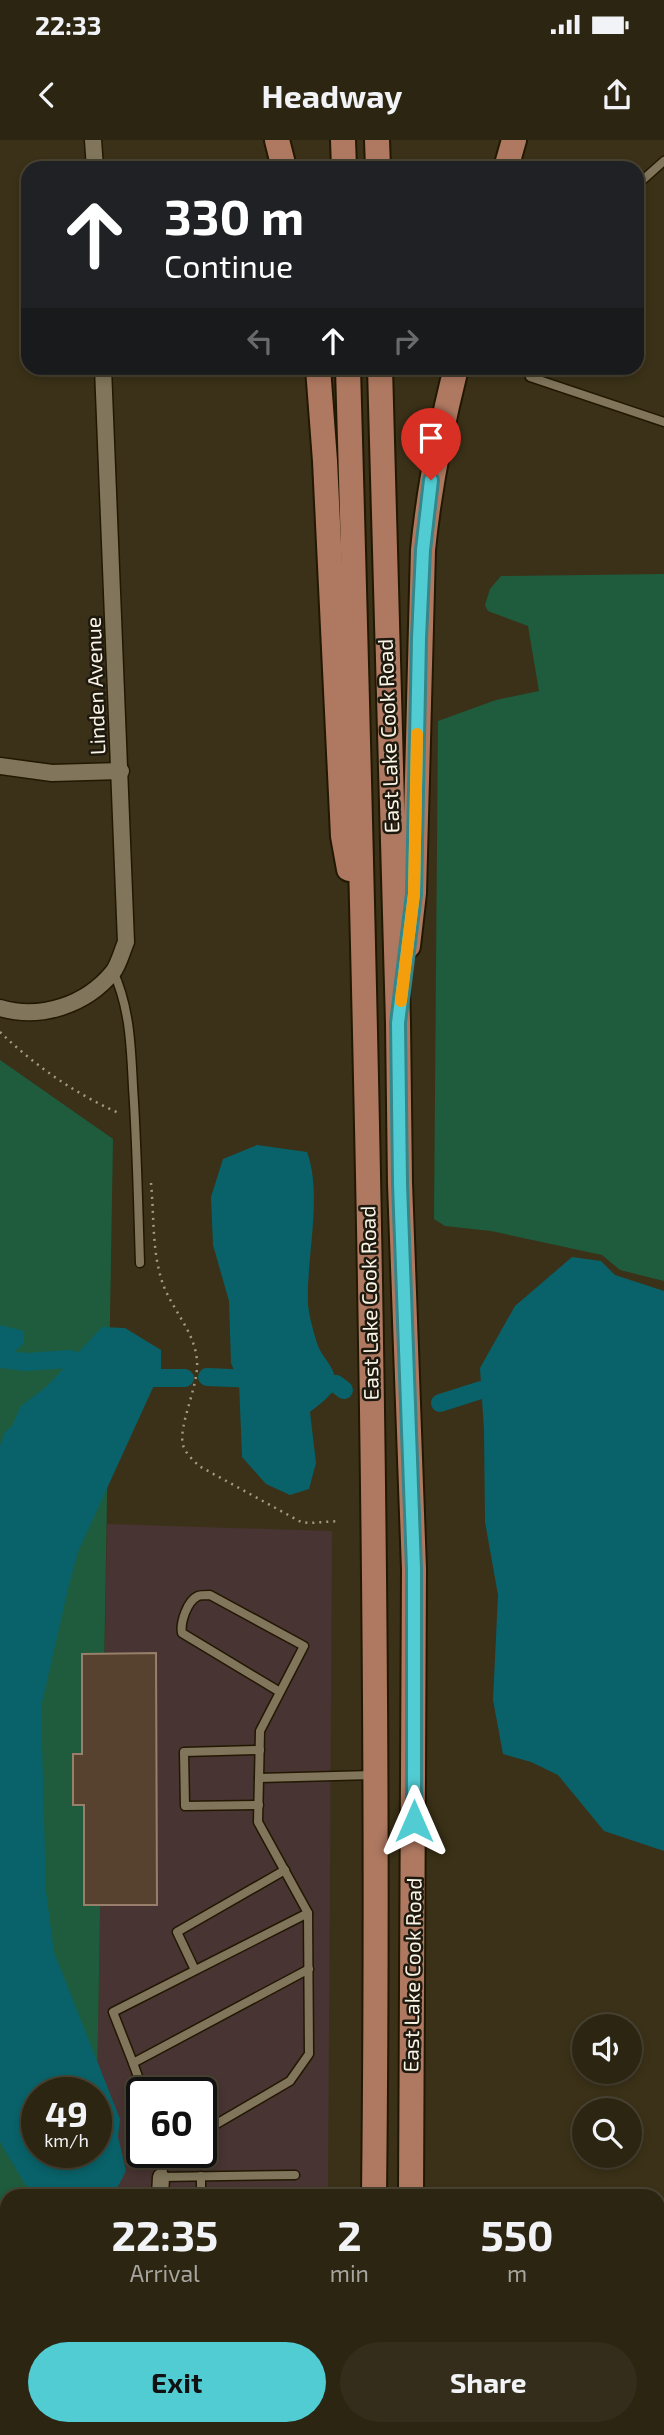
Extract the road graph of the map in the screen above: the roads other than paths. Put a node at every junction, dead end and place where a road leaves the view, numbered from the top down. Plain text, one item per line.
1 (93, 140) edge
2 (277, 140) edge
3 (343, 140) edge
4 (377, 140) edge
5 (514, 140) edge
6 (94, 161) edge
7 (282, 161) edge
8 (344, 161) edge
9 (377, 161) edge
10 (508, 161) edge
11 (664, 161) edge
12 (644, 179) edge
13 (103, 375) edge
14 (318, 375) edge
15 (348, 375) edge
16 (380, 375) edge
17 (454, 375) edge
18 (530, 375) edge
19 (664, 422) edge
20 (0, 766) edge
21 (121, 771) junction
22 (363, 943) junction
23 (113, 971) junction
24 (0, 1008) edge
25 (398, 1023) junction
26 (140, 1263) dead end
27 (280, 1692) junction
28 (260, 1751) junction
29 (376, 1775) junction
30 (414, 1775) junction
31 (259, 1778) junction
32 (259, 1805) junction
33 (285, 1870) junction
34 (308, 1913) junction
35 (309, 1969) junction
36 (195, 1970) junction
37 (134, 2063) junction
38 (139, 2077) edge
39 (217, 2124) edge
40 (163, 2168) edge
41 (295, 2175) dead end
42 (201, 2176) junction
43 (161, 2177) junction
44 (160, 2189) edge
45 (201, 2189) edge
46 (374, 2189) edge
47 (411, 2189) edge

1 - 6 street
2 - 7 main road
3 - 8 main road
4 - 9 main road
5 - 10 main road
11 - 12 lane
13 - 21 street, Linden Avenue
14 - 22 main road
15 - 22 main road, East Lake Cook Road
16 - 25 main road, East Lake Cook Road
17 - 25 main road
18 - 19 lane
20 - 21 street
21 - 23 street, Linden Avenue
22 - 29 main road, East Lake Cook Road
23 - 24 street, Linden Avenue
23 - 26 lane
25 - 30 main road, East Lake Cook Road
27 - 27 lane
27 - 28 lane
28 - 31 lane
28 - 32 lane
29 - 30 main road
29 - 31 lane
29 - 46 main road, East Lake Cook Road
30 - 47 main road, East Lake Cook Road
31 - 32 lane
32 - 33 lane
33 - 34 lane
33 - 36 lane
34 - 35 lane
34 - 36 lane
35 - 37 lane
35 - 39 lane
36 - 37 lane
37 - 38 lane
40 - 43 lane
41 - 42 lane
42 - 43 lane
42 - 45 lane
43 - 44 street

